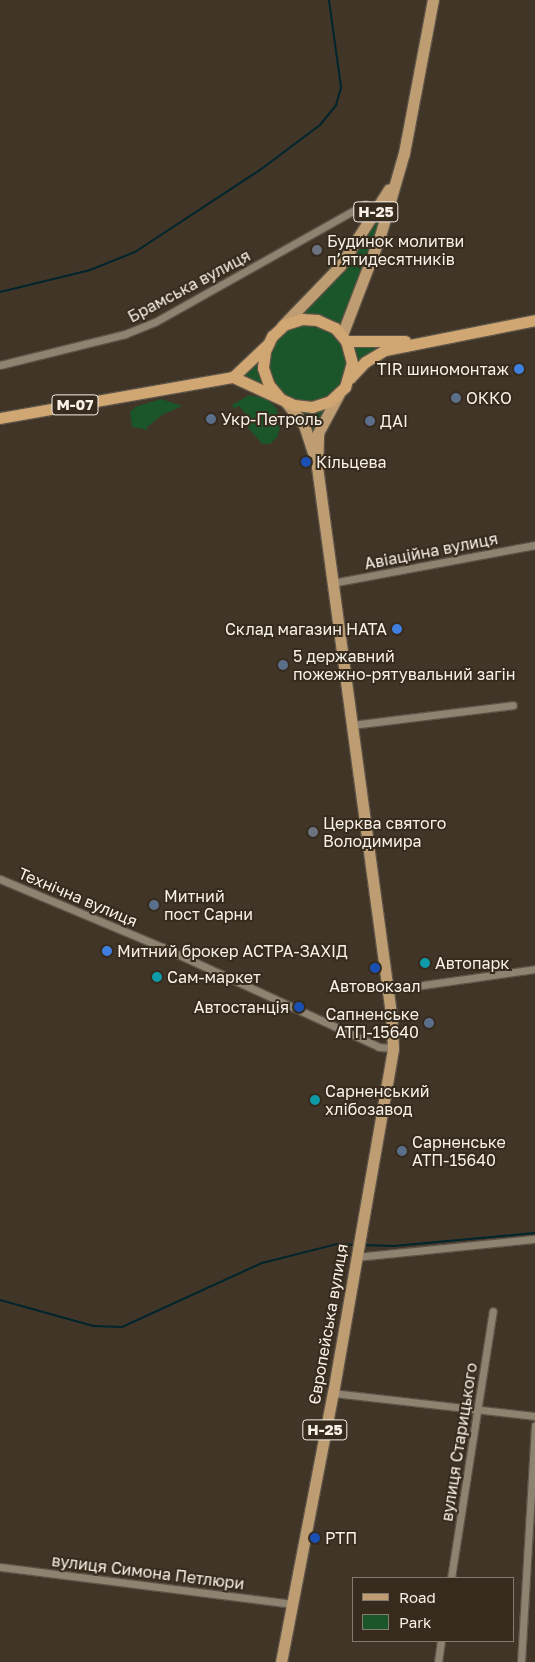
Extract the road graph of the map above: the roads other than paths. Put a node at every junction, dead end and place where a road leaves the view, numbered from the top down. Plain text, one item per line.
1 (433, 0) edge
2 (404, 153) junction
3 (376, 211) junction
4 (535, 320) edge
5 (278, 330) junction
6 (344, 338) junction
7 (422, 342) junction
8 (268, 344) junction
9 (0, 365) edge
10 (233, 376) junction
11 (349, 379) junction
12 (340, 393) junction
13 (282, 399) junction
14 (0, 418) edge
15 (318, 466) junction
16 (535, 546) edge
17 (332, 583) junction
18 (513, 705) dead end
19 (351, 725) junction
20 (0, 879) edge
21 (535, 969) edge
22 (388, 990) junction
23 (393, 1048) junction
24 (535, 1239) edge
25 (359, 1250) junction
26 (493, 1311) dead end
27 (333, 1393) junction
28 (479, 1409) junction
29 (535, 1416) edge
30 (535, 1425) edge
31 (0, 1567) edge
32 (452, 1577) edge
33 (292, 1604) junction
34 (441, 1642) edge
35 (281, 1662) edge
36 (438, 1662) edge
37 (521, 1662) edge

1 - 2 main road, Н-25
2 - 3 main road, Н-25
2 - 6 main road, Н-25
3 - 5 main road, Н-25
3 - 9 street, Брамська вулиця
4 - 7 highway
5 - 6 highway
5 - 8 highway
6 - 7 highway
6 - 11 highway
7 - 11 highway
8 - 10 highway
8 - 13 highway, Н-25
10 - 13 highway
10 - 14 highway, М-07
11 - 12 highway
12 - 13 highway
12 - 15 main road, Європейська вулиця / Н-25
13 - 15 main road, Європейська вулиця / Н-25
15 - 17 main road, Європейська вулиця / Н-25
16 - 17 street, Авіаційна вулиця
17 - 19 main road, Європейська вулиця / Н-25
18 - 19 street
19 - 22 main road, Європейська вулиця / Н-25
20 - 23 street, Технічна вулиця
21 - 22 street
22 - 23 main road, Європейська вулиця / Н-25
23 - 25 main road, Європейська вулиця / Н-25
24 - 25 street
25 - 27 main road, Європейська вулиця / Н-25
26 - 28 street, вулиця Старицького
27 - 28 street
27 - 33 main road, Європейська вулиця / Н-25
28 - 29 street
28 - 32 street, вулиця Старицького
30 - 37 street
31 - 33 street, вулиця Симона Петлюри
33 - 35 main road, Європейська вулиця / Н-25
34 - 36 street

